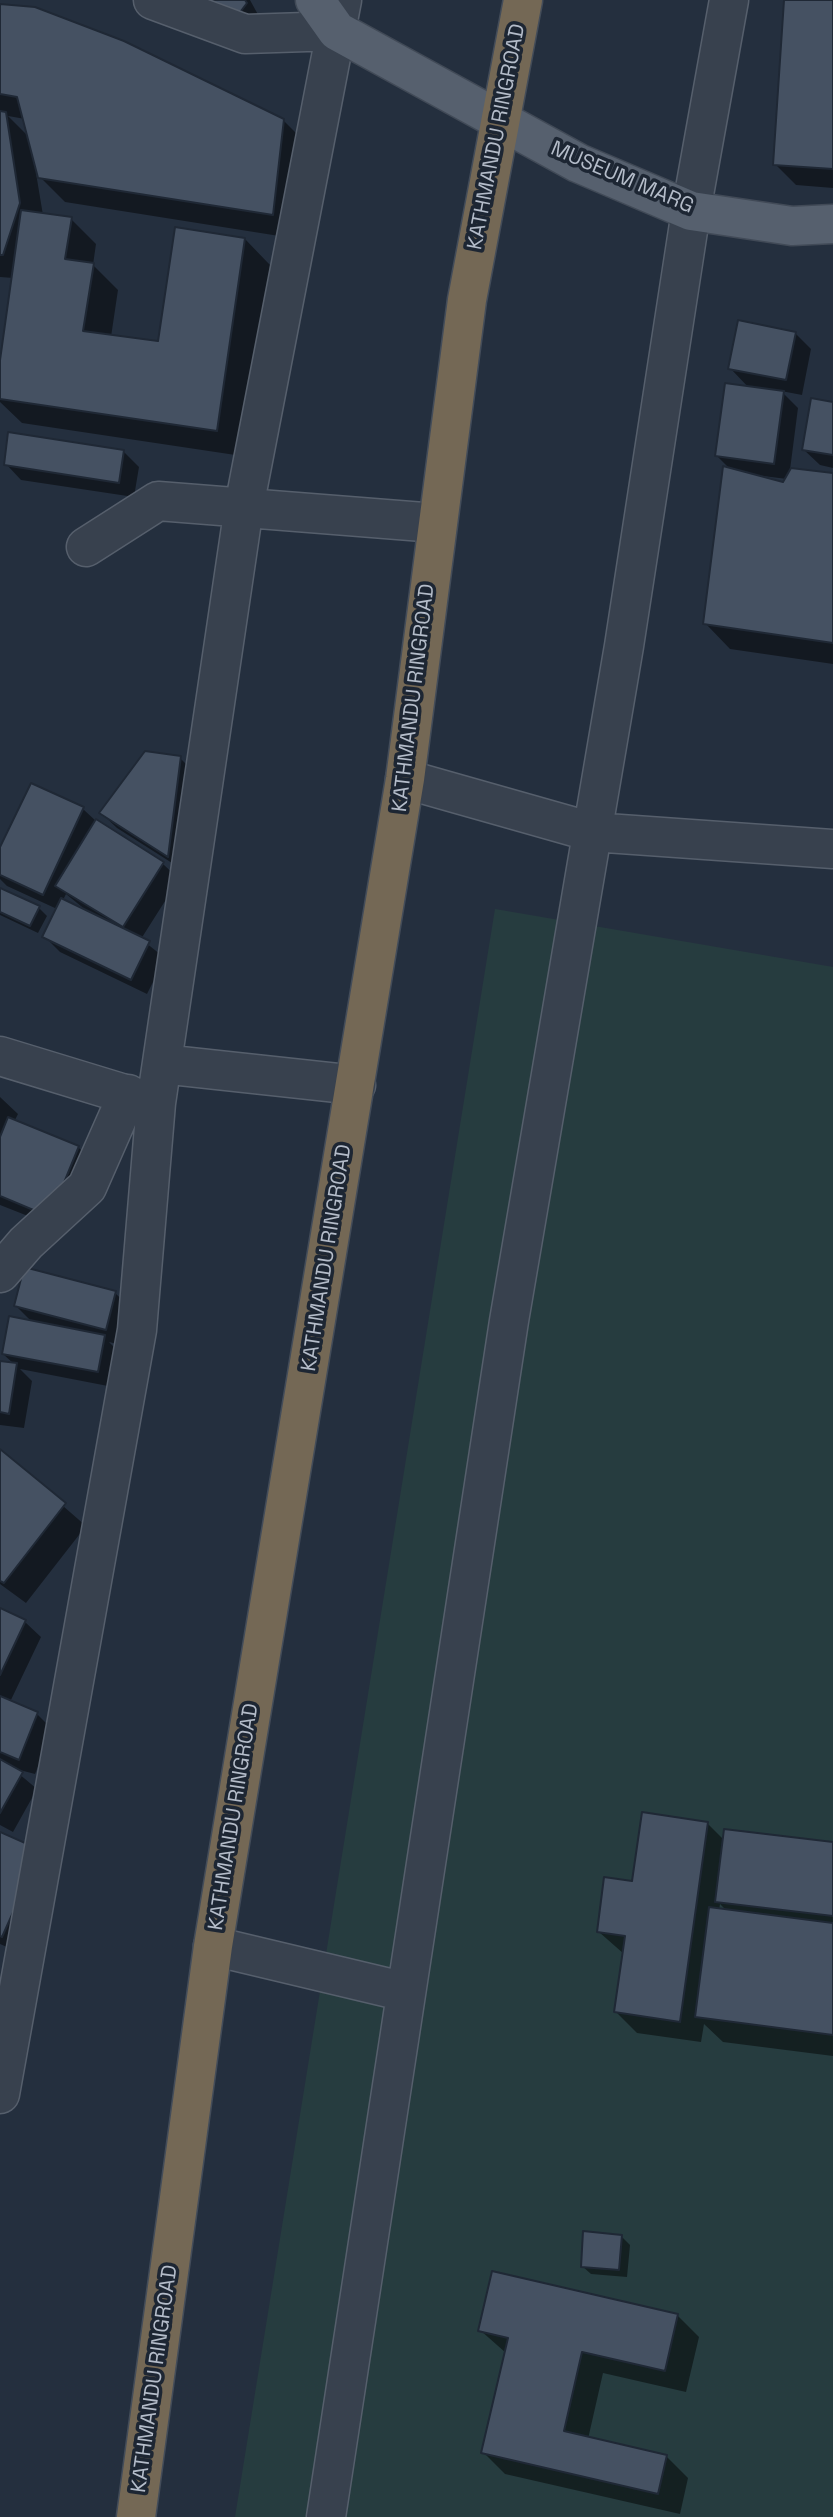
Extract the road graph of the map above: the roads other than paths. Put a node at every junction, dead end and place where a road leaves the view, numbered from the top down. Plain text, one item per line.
1 (153, 0) edge
2 (315, 0) edge
3 (523, 0) edge
4 (729, 0) edge
5 (340, 15) edge
6 (500, 121) junction
7 (691, 211) junction
8 (833, 224) edge
9 (244, 507) junction
10 (436, 523) junction
11 (86, 547) dead end
12 (405, 779) junction
13 (592, 832) junction
14 (833, 849) edge
15 (0, 1056) edge
16 (162, 1064) junction
17 (356, 1084) junction
18 (142, 1099) junction
19 (0, 1273) edge
20 (213, 1946) junction
21 (406, 1992) junction
22 (0, 2094) edge
23 (136, 2517) edge
24 (326, 2517) edge

1 - 5 street
2 - 5 main road
3 - 6 highway, KATHMANDU RINGROAD
4 - 7 street
5 - 6 main road, MUSEUM MARG
5 - 9 street
6 - 7 main road, MUSEUM MARG
6 - 10 highway, KATHMANDU RINGROAD
7 - 8 main road, MUSEUM MARG
7 - 13 street
9 - 10 street
9 - 11 street
9 - 16 street
10 - 12 highway, KATHMANDU RINGROAD
12 - 13 street
12 - 17 highway, KATHMANDU RINGROAD
13 - 14 street
13 - 21 street
15 - 18 street
16 - 17 street
16 - 18 street
17 - 20 highway, KATHMANDU RINGROAD
18 - 19 street
18 - 22 street
20 - 21 street
20 - 23 highway, KATHMANDU RINGROAD
21 - 24 street

